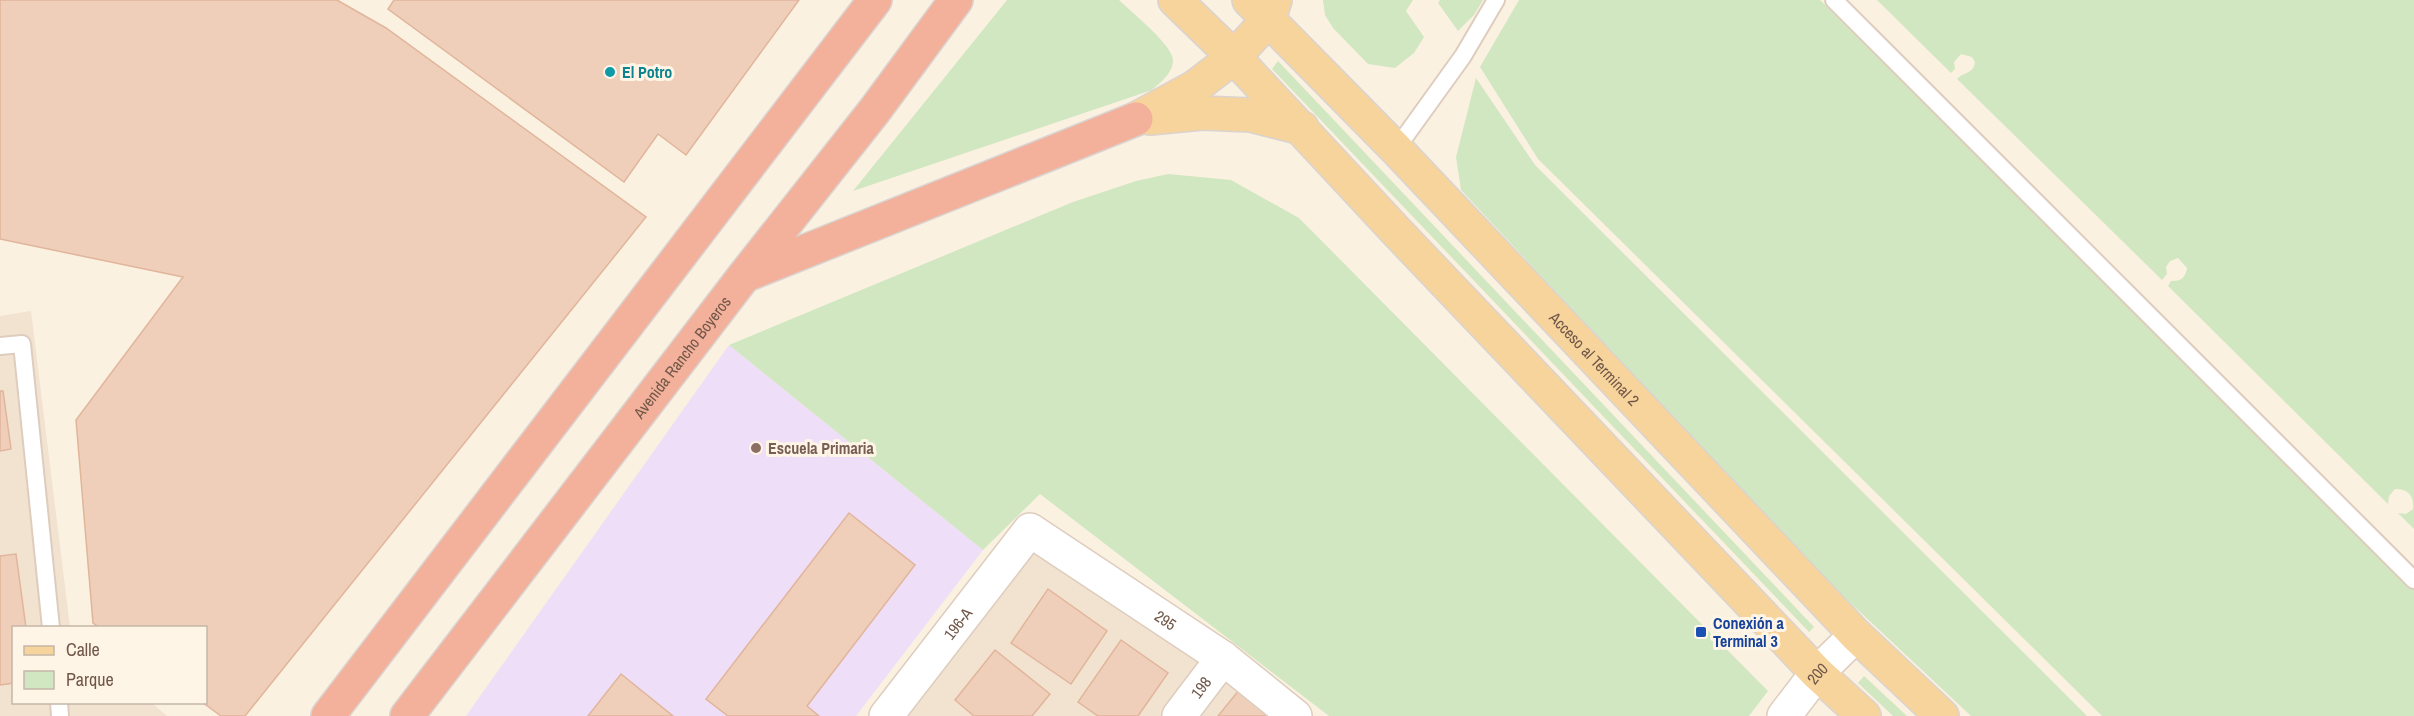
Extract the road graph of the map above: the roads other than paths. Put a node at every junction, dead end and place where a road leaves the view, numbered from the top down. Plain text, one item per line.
1 (875, 0) edge
2 (956, 0) edge
3 (1175, 0) edge
4 (1496, 0) edge
5 (1834, 0) edge
6 (1264, 6) edge
7 (1234, 57) junction
8 (1136, 119) junction
9 (1302, 128) junction
10 (1396, 149) junction
11 (744, 276) junction
12 (0, 346) edge
13 (1030, 531) joint
14 (2414, 580) edge
15 (51, 626) edge
16 (1856, 634) junction
17 (1223, 658) junction
18 (1817, 673) junction
19 (328, 716) edge
20 (407, 716) edge
21 (886, 716) edge
22 (1179, 716) edge
23 (1295, 716) edge
24 (1784, 716) edge
25 (1864, 716) edge
26 (1942, 716) edge

1 - 19 highway
2 - 11 highway, Avenida Rancho Boyeros
3 - 7 main road
4 - 10 lane
5 - 14 lane
6 - 7 main road
6 - 10 main road, Acceso al Terminal 2
7 - 8 main road
7 - 9 main road
8 - 9 main road
8 - 11 highway
9 - 18 main road
10 - 16 main road, Acceso al Terminal 2
11 - 20 highway, Avenida Rancho Boyeros
12 - 15 lane
13 - 17 street, 295
13 - 21 street, 196-A
16 - 18 street, 200
16 - 26 main road, Acceso al Terminal 2
17 - 22 street, 198
17 - 23 street, 295
18 - 24 street, 200
18 - 25 main road

